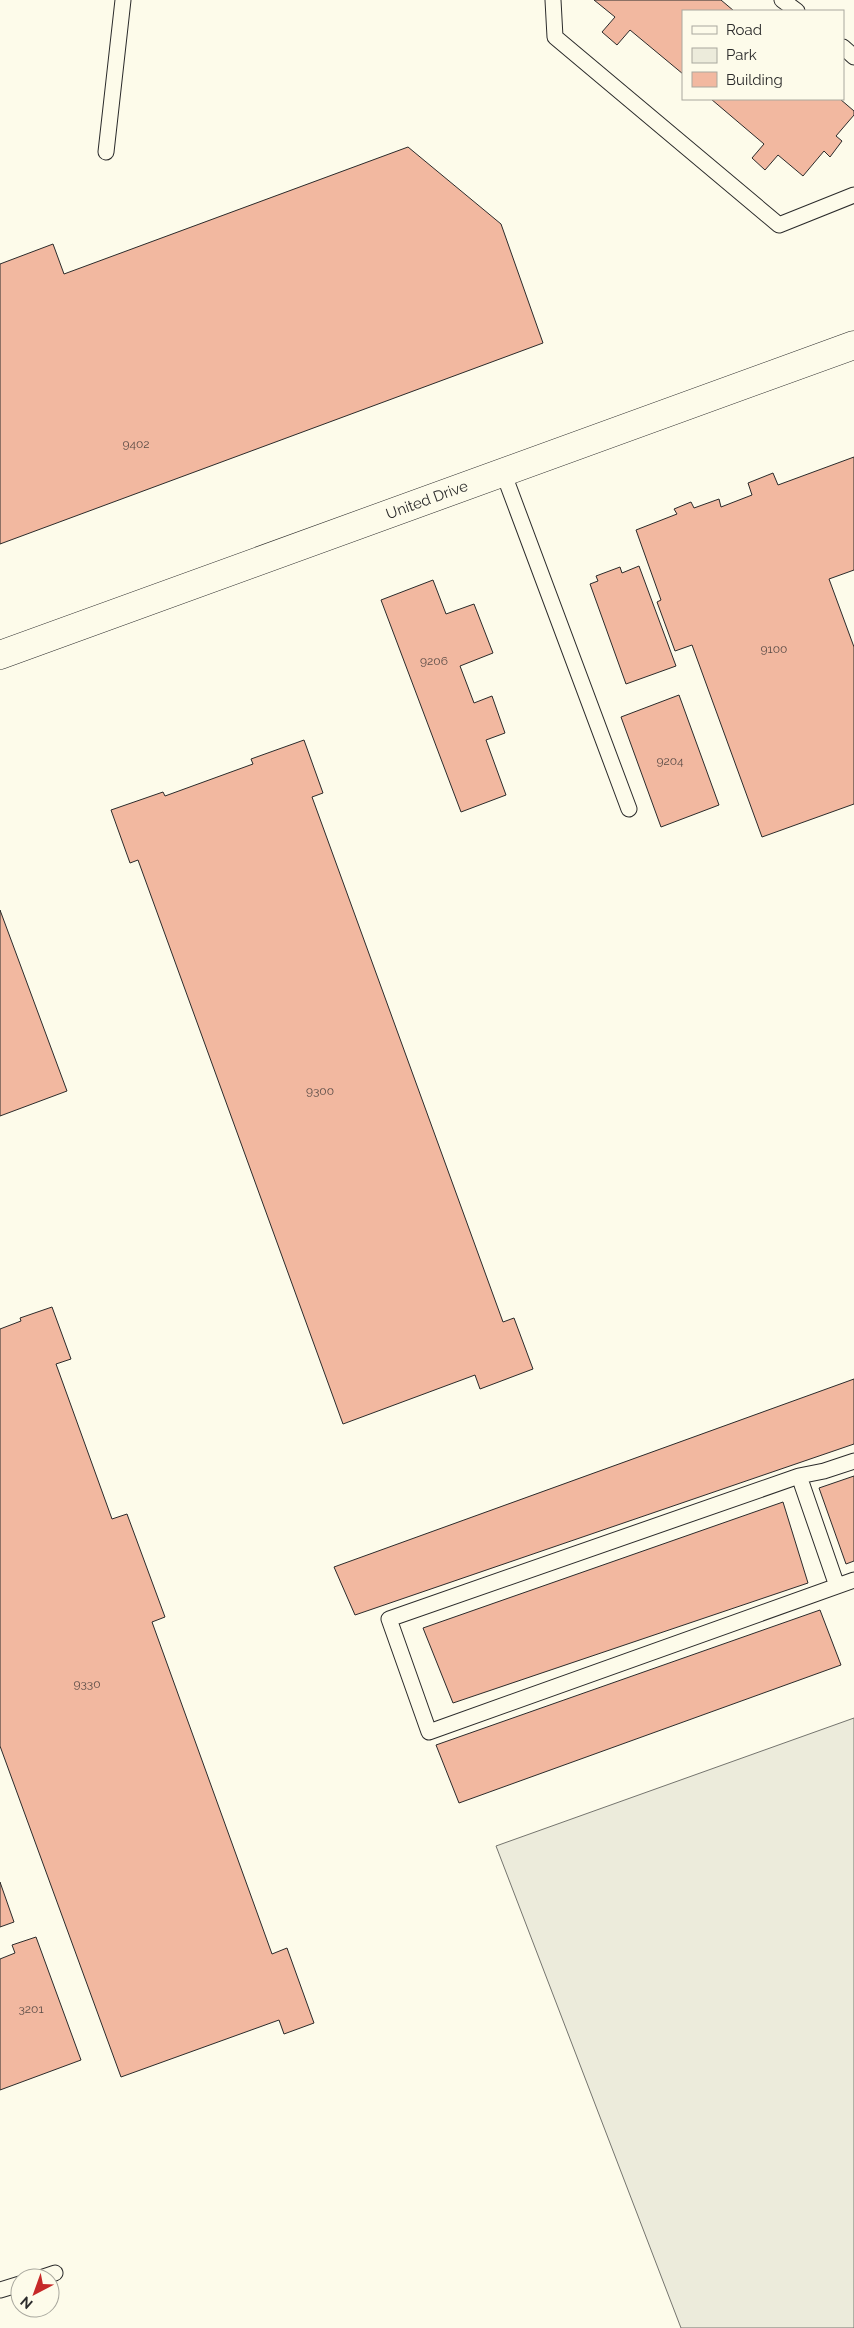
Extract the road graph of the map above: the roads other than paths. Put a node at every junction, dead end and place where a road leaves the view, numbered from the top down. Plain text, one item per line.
1 (122, 0) edge
2 (553, 0) edge
3 (782, 0) edge
4 (796, 10) edge
5 (844, 48) edge
6 (854, 57) edge
7 (106, 152) dead end
8 (854, 196) edge
9 (854, 345) edge
10 (503, 472) junction
11 (0, 655) edge
12 (629, 809) dead end
13 (854, 1461) edge
14 (799, 1476) junction
15 (854, 1580) edge
16 (837, 1586) junction

1 - 7 lane
2 - 8 lane
3 - 4 lane
5 - 6 lane
9 - 10 street, United Drive
10 - 11 street, United Drive
10 - 12 lane
13 - 14 lane
14 - 16 lane
14 - 16 lane
15 - 16 lane

